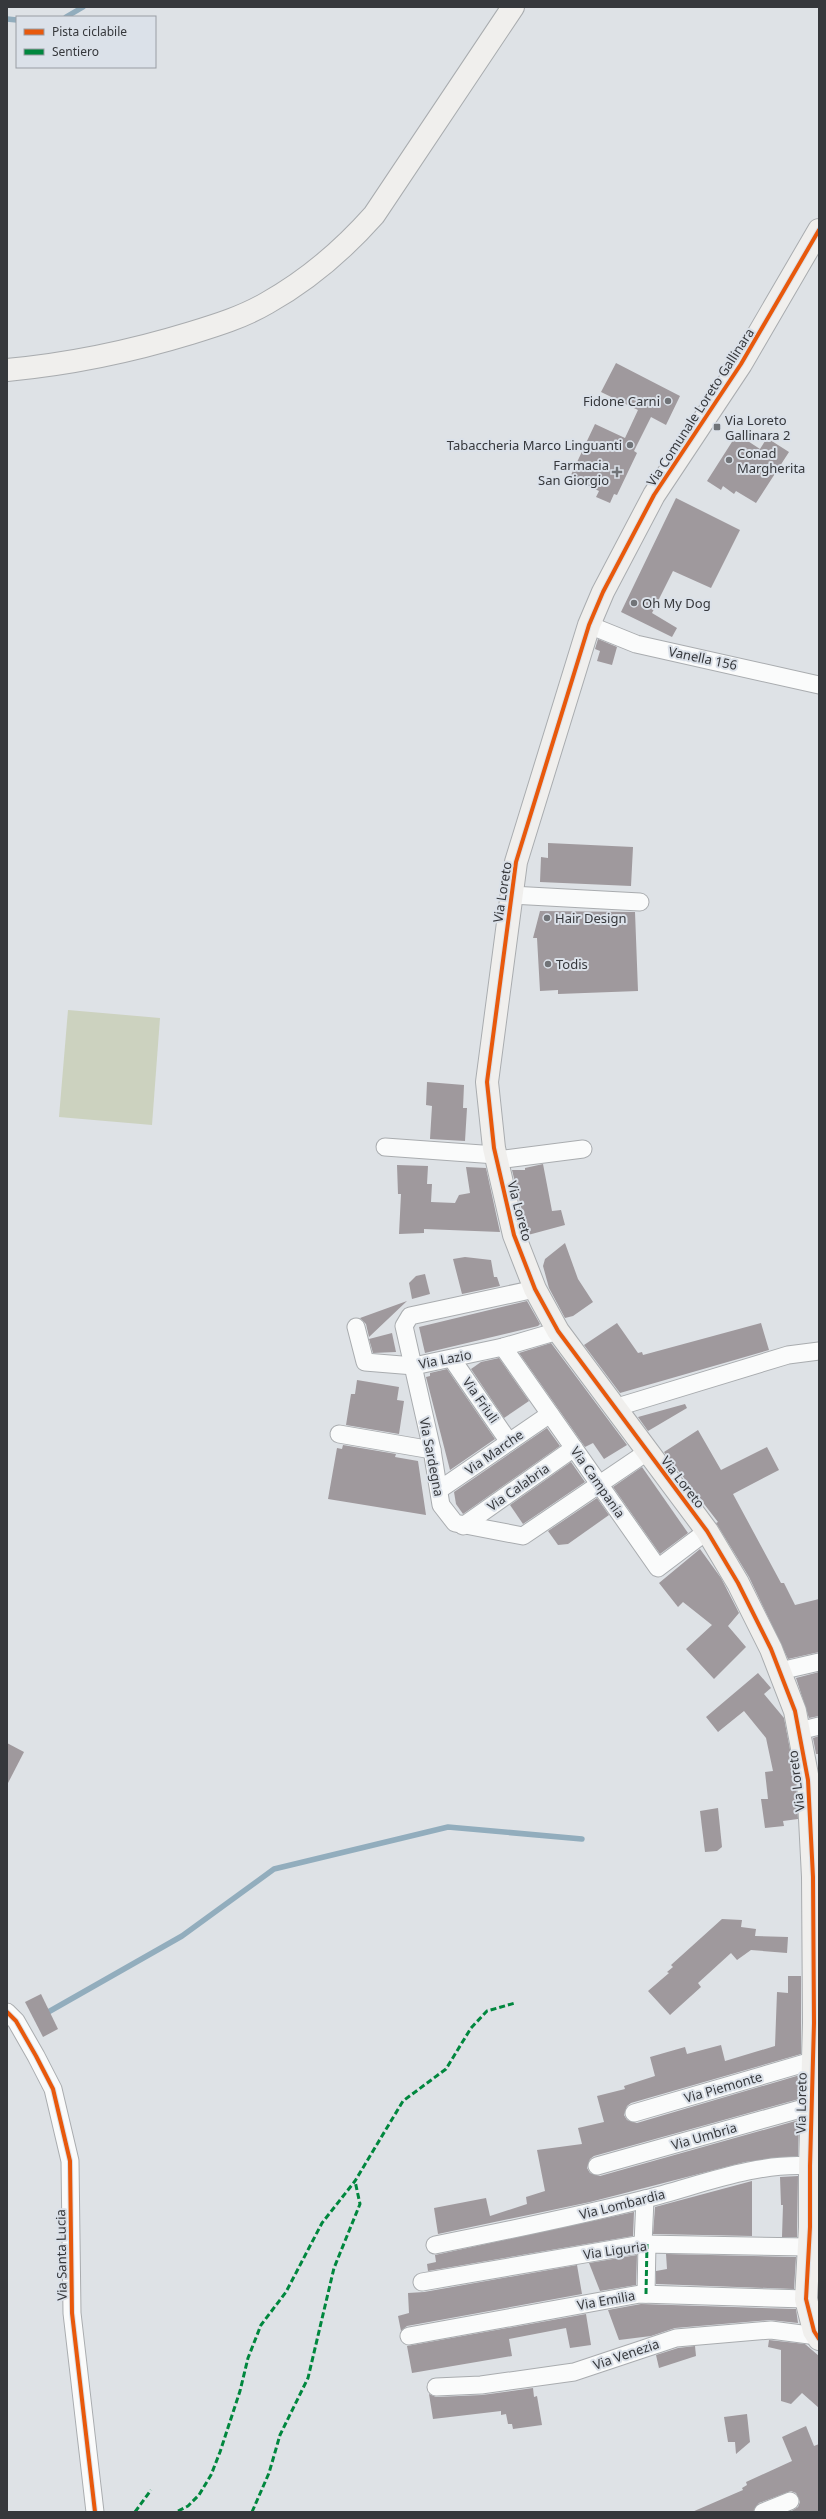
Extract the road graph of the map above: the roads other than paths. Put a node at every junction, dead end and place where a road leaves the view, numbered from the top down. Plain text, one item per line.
1 (513, 7) edge
2 (819, 230) edge
3 (7, 370) edge
4 (589, 625) junction
5 (575, 664) joint
6 (819, 685) edge
7 (511, 895) junction
8 (640, 902) dead end
9 (385, 1147) dead end
10 (583, 1149) dead end
11 (496, 1157) junction
12 (535, 1289) junction
13 (356, 1327) dead end
14 (558, 1331) junction
15 (503, 1347) junction
16 (819, 1351) edge
17 (452, 1359) junction
18 (414, 1366) junction
19 (614, 1408) junction
20 (550, 1414) junction
21 (339, 1434) dead end
22 (509, 1442) junction
23 (574, 1448) junction
24 (432, 1450) junction
25 (647, 1452) junction
26 (599, 1484) junction
27 (439, 1490) junction
28 (463, 1526) junction
29 (707, 1531) junction
30 (819, 1662) edge
31 (780, 1671) junction
32 (809, 1728) edge
33 (814, 1780) edge
34 (815, 1836) edge
35 (816, 1887) edge
36 (816, 1932) edge
37 (816, 1978) edge
38 (7, 2012) edge
39 (816, 2023) edge
40 (816, 2061) edge
41 (811, 2106) junction
42 (634, 2113) dead end
43 (597, 2166) dead end
44 (810, 2166) junction
45 (645, 2199) junction
46 (813, 2233) edge
47 (645, 2244) junction
48 (435, 2245) dead end
49 (814, 2274) edge
50 (422, 2282) dead end
51 (646, 2294) junction
52 (806, 2298) junction
53 (409, 2336) dead end
54 (818, 2337) edge
55 (436, 2387) dead end
56 (790, 2501) dead end
57 (95, 2512) edge
58 (764, 2512) edge

1 - 3 street
2 - 4 street, Via Comunale Loreto Gallinara
4 - 5 street, Via Comunale Loreto Gallinara
4 - 6 street, Vanella 156
5 - 7 street, Via Loreto
7 - 8 street
7 - 11 street, Via Loreto
9 - 11 street
10 - 11 street
11 - 12 street, Via Loreto
12 - 14 street, Via Loreto
12 - 18 street, Via Sardegna
13 - 18 street, Via Lazio
14 - 15 street, Via Lazio
14 - 19 street, Via Loreto
15 - 17 street, Via Lazio
15 - 20 street, Via Campania
16 - 19 street
17 - 18 street, Via Lazio
17 - 22 street, Via Friuli
18 - 24 street, Via Sardegna
19 - 25 street, Via Loreto
20 - 22 street, Via Marche
20 - 23 street, Via Campania
21 - 24 street
22 - 27 street, Via Marche
23 - 26 street, Via Campania
23 - 28 street, Via Calabria
24 - 27 street, Via Sardegna
25 - 26 street
25 - 29 street, Via Loreto
26 - 28 street, Via Sardegna
26 - 29 street, Via Campania
27 - 28 street, Via Sardegna
29 - 31 street, Via Loreto
30 - 31 street
31 - 32 street, Via Loreto
32 - 33 street, Via Loreto
33 - 34 street, Via Loreto
34 - 35 street, Via Loreto
35 - 36 street, Via Loreto
36 - 37 street, Via Loreto
37 - 39 street, Via Loreto
38 - 57 street, Via Santa Lucia
39 - 40 street, Via Loreto
40 - 41 street, Via Loreto
40 - 42 street, Via Piemonte
41 - 43 street, Via Umbria
41 - 44 street, Via Loreto
44 - 45 street, Via Lombardia
44 - 46 street, Via Loreto
45 - 47 street
45 - 48 street, Via Lombardia
46 - 47 street, Via Liguria
46 - 49 street, Via Loreto
47 - 50 street, Via Liguria
47 - 51 street
49 - 52 street, Via Loreto
51 - 52 street, Via Emilia
51 - 53 street, Via Emilia
52 - 54 street, Via Loreto
54 - 55 street, Via Venezia
56 - 58 street

